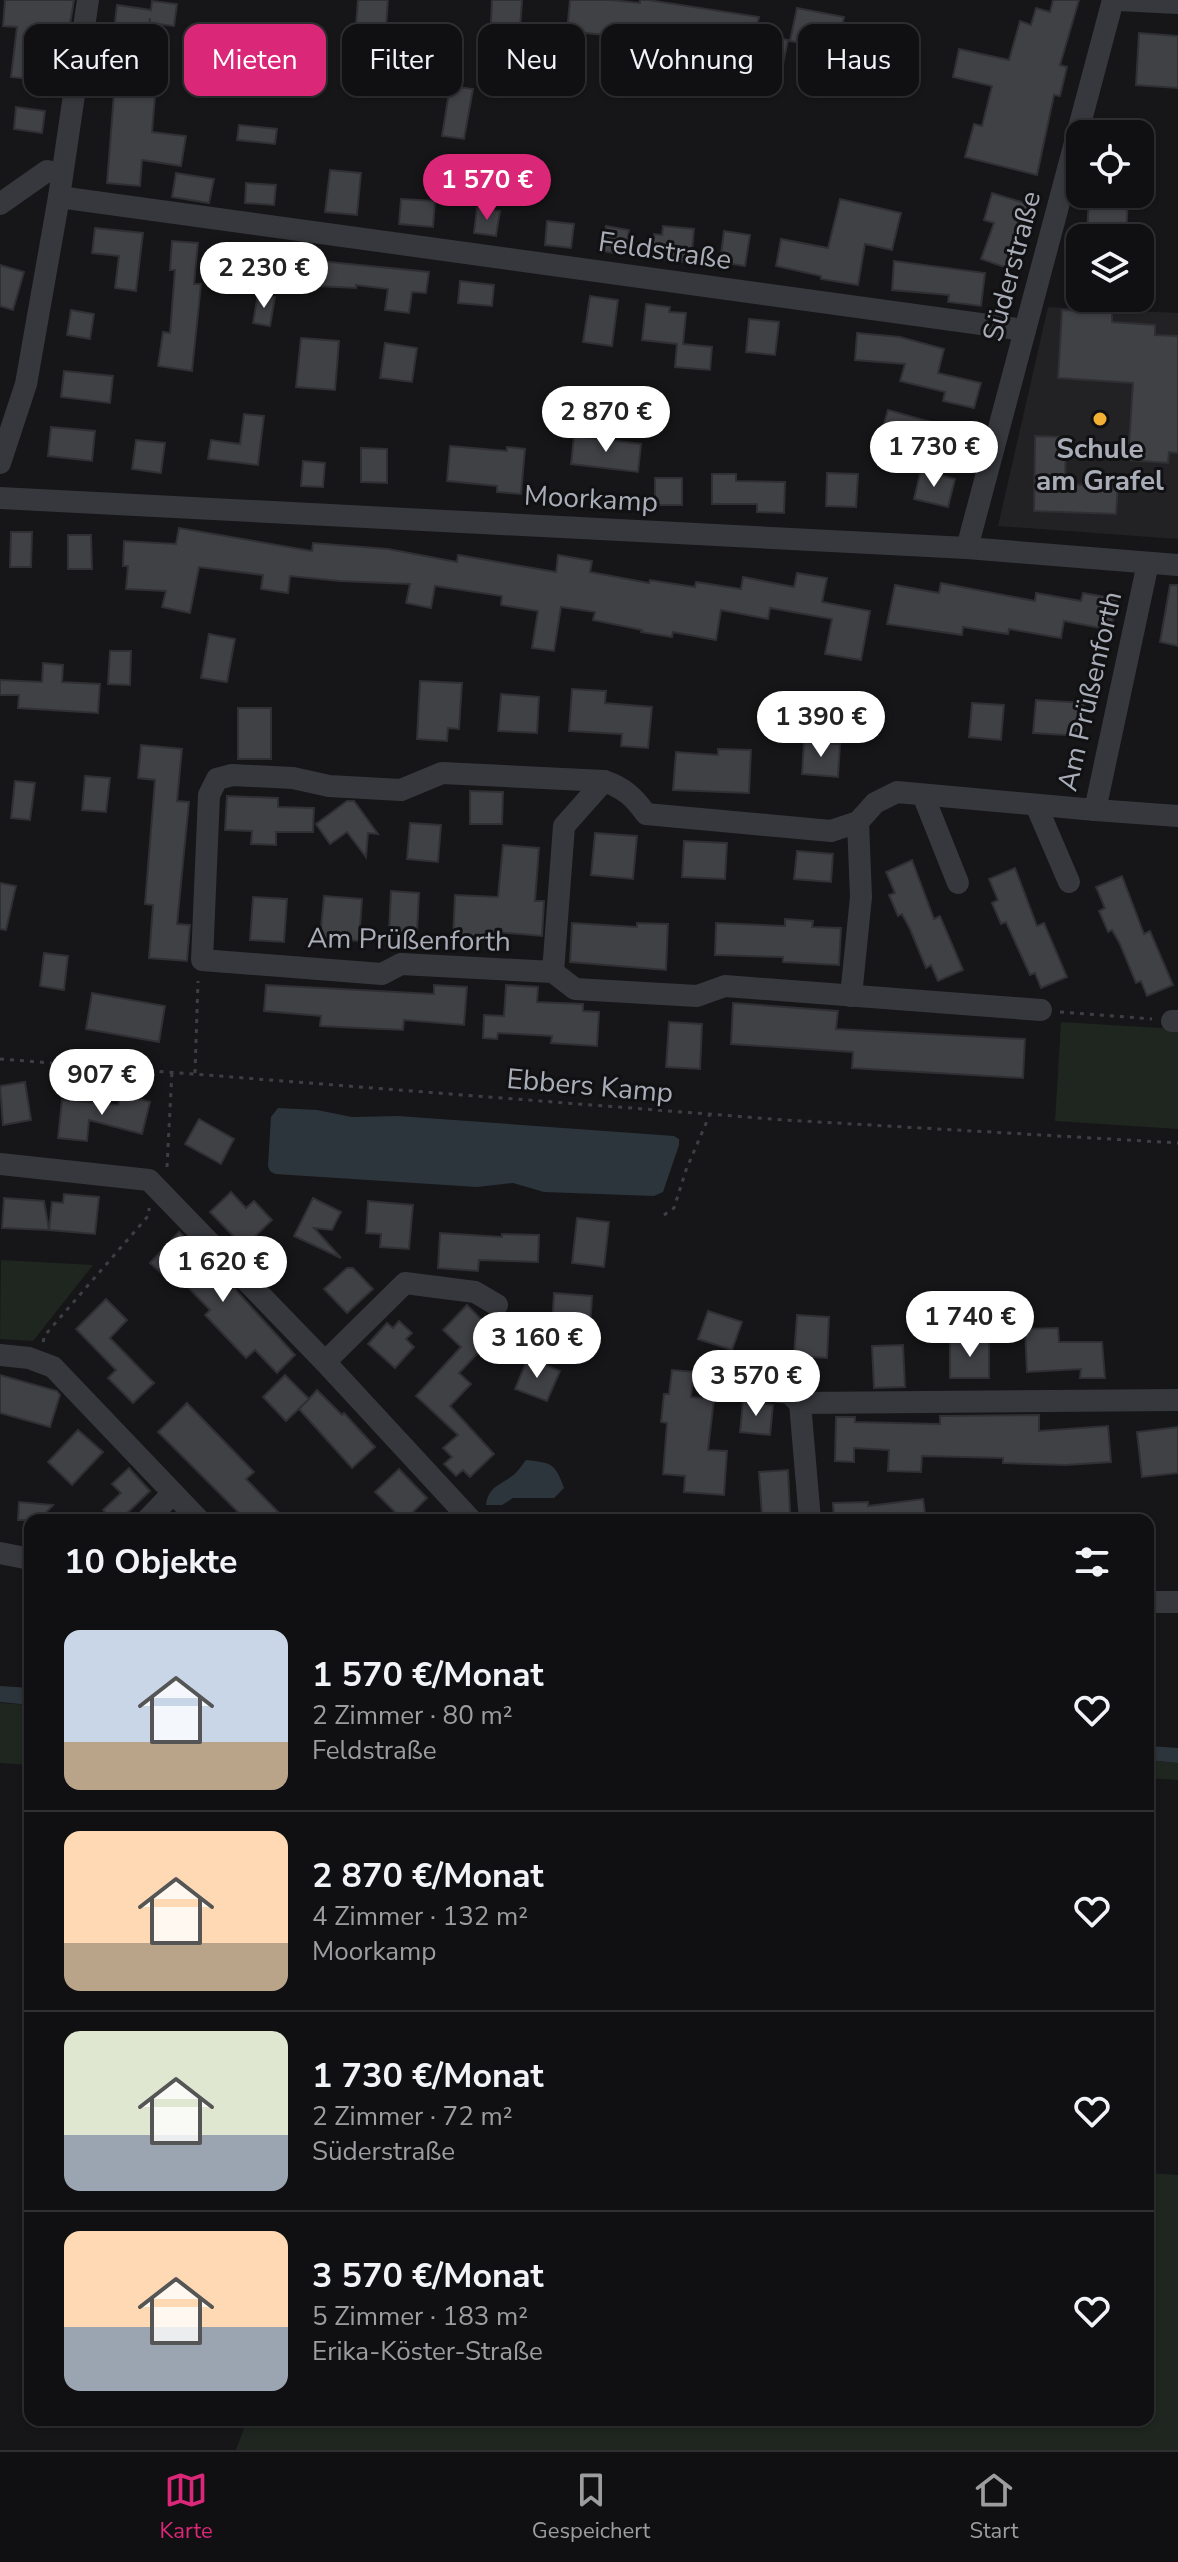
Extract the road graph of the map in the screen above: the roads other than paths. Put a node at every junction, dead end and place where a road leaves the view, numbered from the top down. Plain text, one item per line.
1 (88, 0) edge
2 (1116, 0) edge
3 (1178, 3) edge
4 (61, 185) junction
5 (0, 204) edge
6 (1025, 330) junction
7 (0, 463) edge
8 (0, 498) edge
9 (967, 548) junction
10 (1148, 563) junction
11 (1178, 565) edge
12 (604, 781) junction
13 (923, 795) junction
14 (1036, 805) junction
15 (1095, 810) junction
16 (1178, 816) edge
17 (858, 822) junction
18 (1069, 882) dead end
19 (958, 883) dead end
20 (553, 972) junction
21 (851, 996) junction
22 (1041, 1010) road end
23 (0, 1164) edge
24 (497, 1305) dead end
25 (0, 1355) edge
26 (325, 1362) junction
27 (724, 1385) dead end
28 (1178, 1400) edge
29 (800, 1403) junction
30 (173, 1493) junction
31 (153, 1514) edge
32 (193, 1514) edge
33 (465, 1514) edge
34 (809, 1514) edge
35 (0, 1553) edge
36 (24, 1558) edge
37 (1154, 1602) edge
38 (1178, 1602) edge

1 - 4 street
2 - 3 street
2 - 6 street, Süderstraße
4 - 5 street
4 - 6 street, Feldstraße
4 - 7 street
6 - 9 street, Süderstraße
8 - 9 street, Moorkamp
9 - 10 street, Moorkamp
10 - 11 street, Moorkamp
10 - 15 street, Am Prüßenforth
12 - 17 street, Am Prüßenforth
12 - 20 street
12 - 20 street, Am Prüßenforth
13 - 14 street, Am Prüßenforth
13 - 17 street, Am Prüßenforth
13 - 19 street
14 - 15 street, Am Prüßenforth
14 - 18 street
15 - 16 street
17 - 21 street
20 - 21 street, Am Prüßenforth
21 - 22 street, Am Prüßenforth
23 - 26 street
24 - 26 street
25 - 30 street
26 - 33 street
27 - 29 street
28 - 29 street
29 - 34 street
30 - 31 street
30 - 32 street
35 - 36 street
37 - 38 street

